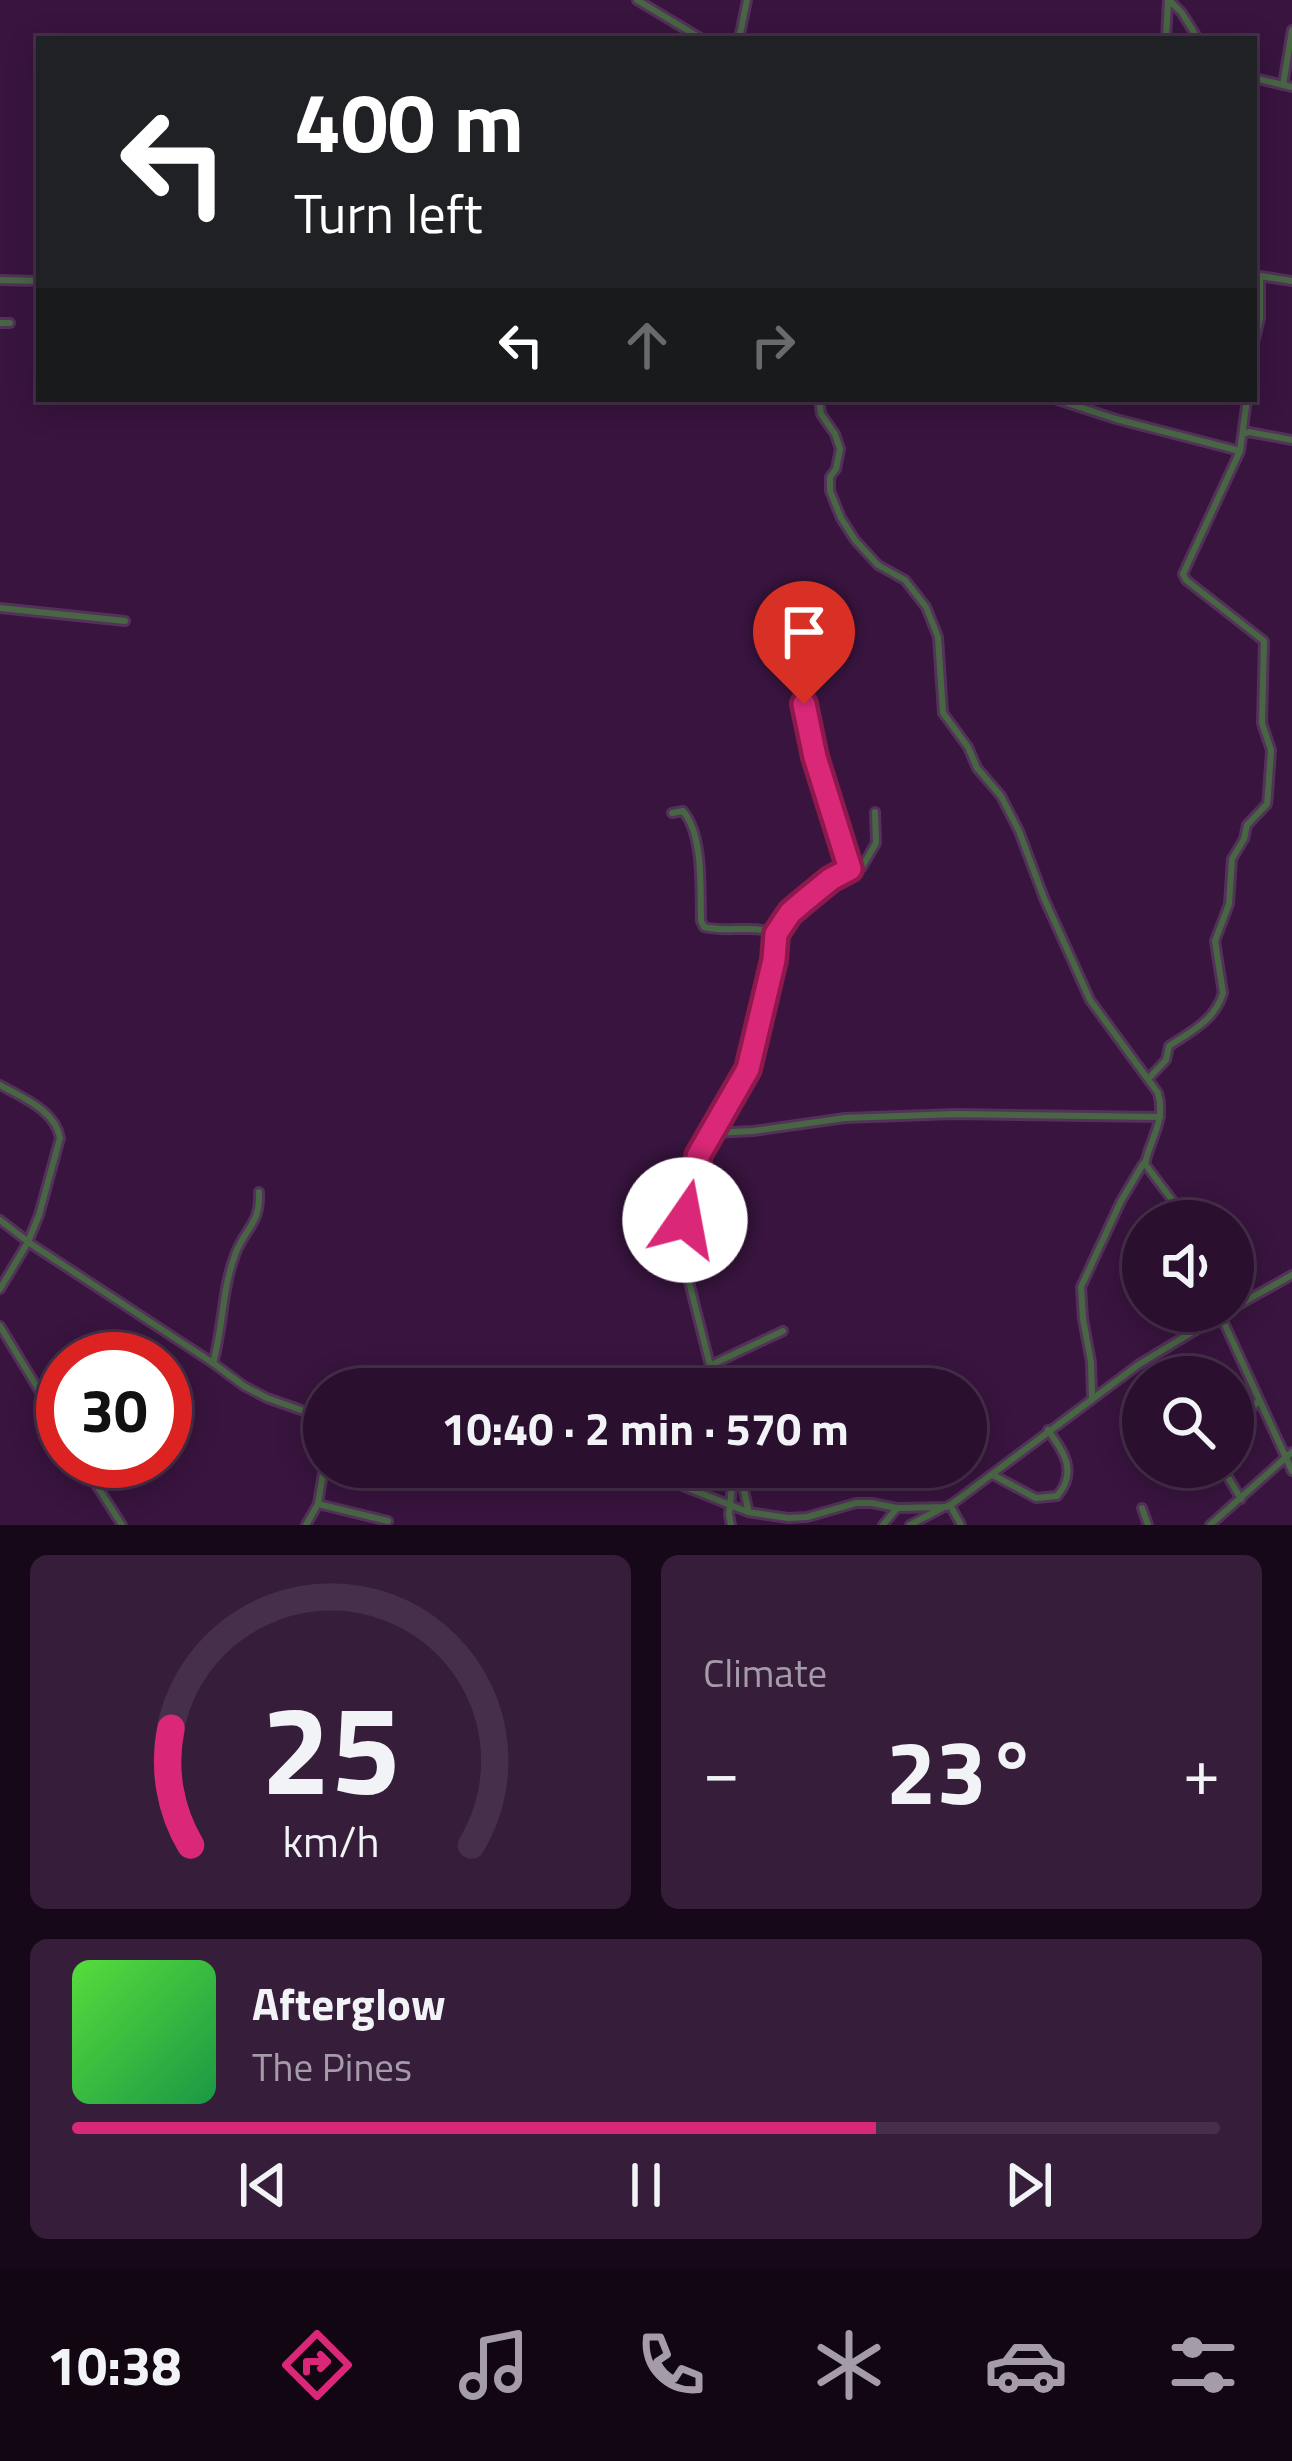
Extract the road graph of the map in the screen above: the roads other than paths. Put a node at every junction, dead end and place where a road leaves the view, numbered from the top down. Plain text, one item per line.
1 (638, 0) edge
2 (747, 0) edge
3 (1168, 0) edge
4 (1292, 30) edge
5 (697, 36) edge
6 (740, 36) edge
7 (1166, 36) edge
8 (1196, 36) edge
9 (1257, 79) edge
10 (1288, 86) edge
11 (0, 280) edge
12 (36, 281) edge
13 (1292, 281) edge
14 (0, 323) edge
15 (10, 323) dead end
16 (1257, 331) edge
17 (819, 402) edge
18 (1064, 402) edge
19 (1246, 402) edge
20 (1243, 434) junction
21 (1292, 440) edge
22 (1240, 452) junction
23 (0, 608) edge
24 (125, 621) dead end
25 (804, 704) dead end
26 (875, 812) dead end
27 (672, 813) dead end
28 (850, 869) junction
29 (776, 934) junction
30 (1149, 1078) junction
31 (0, 1085) edge
32 (1160, 1118) junction
33 (712, 1133) junction
34 (1144, 1161) junction
35 (259, 1192) dead end
36 (1173, 1200) edge
37 (0, 1220) edge
38 (28, 1241) junction
39 (1292, 1275) edge
40 (0, 1289) edge
41 (1254, 1296) edge
42 (0, 1326) edge
43 (783, 1331) dead end
44 (1192, 1332) edge
45 (1233, 1332) edge
46 (213, 1363) junction
47 (712, 1366) joint
48 (36, 1385) edge
49 (1092, 1397) junction
50 (1259, 1401) junction
51 (1254, 1405) edge
52 (303, 1411) edge
53 (1048, 1430) junction
54 (1292, 1452) edge
55 (1285, 1459) junction
56 (1292, 1471) edge
57 (993, 1475) junction
58 (98, 1488) edge
59 (321, 1488) edge
60 (688, 1488) edge
61 (732, 1488) edge
62 (743, 1488) edge
63 (1234, 1488) edge
64 (1240, 1499) junction
65 (318, 1504) junction
66 (730, 1505) junction
67 (948, 1506) junction
68 (897, 1508) junction
69 (1142, 1508) dead end
70 (748, 1512) junction
71 (388, 1521) dead end
72 (122, 1525) edge
73 (306, 1525) edge
74 (731, 1525) edge
75 (884, 1525) edge
76 (910, 1525) edge
77 (961, 1525) edge
78 (1148, 1525) edge
79 (1210, 1525) edge

1 - 5 street
2 - 6 street
3 - 7 street
3 - 8 street
4 - 10 street
9 - 10 street
11 - 12 street
13 - 16 street
14 - 15 street
17 - 30 street
18 - 22 street
19 - 20 street
20 - 21 street
20 - 22 street
22 - 30 street
23 - 24 street
25 - 28 street
26 - 28 street
27 - 29 street
28 - 29 street
29 - 33 street
30 - 32 street
31 - 38 street
32 - 33 street
32 - 34 street
33 - 47 street
34 - 36 street
34 - 49 street
35 - 46 street
37 - 38 street
38 - 40 street
38 - 46 street
39 - 41 street
42 - 48 street
43 - 47 street
44 - 49 street
45 - 50 street
46 - 52 street
49 - 53 street
50 - 51 street
50 - 55 street
53 - 57 street
53 - 57 street
54 - 55 street
55 - 56 street
55 - 64 street
57 - 67 street
58 - 72 street
59 - 65 street
60 - 66 street
61 - 66 street
62 - 70 street
63 - 64 street
64 - 79 street
65 - 71 street
65 - 73 street
66 - 70 street
66 - 74 street
67 - 68 street
67 - 76 street
67 - 77 street
68 - 70 street
68 - 75 street
69 - 78 street

